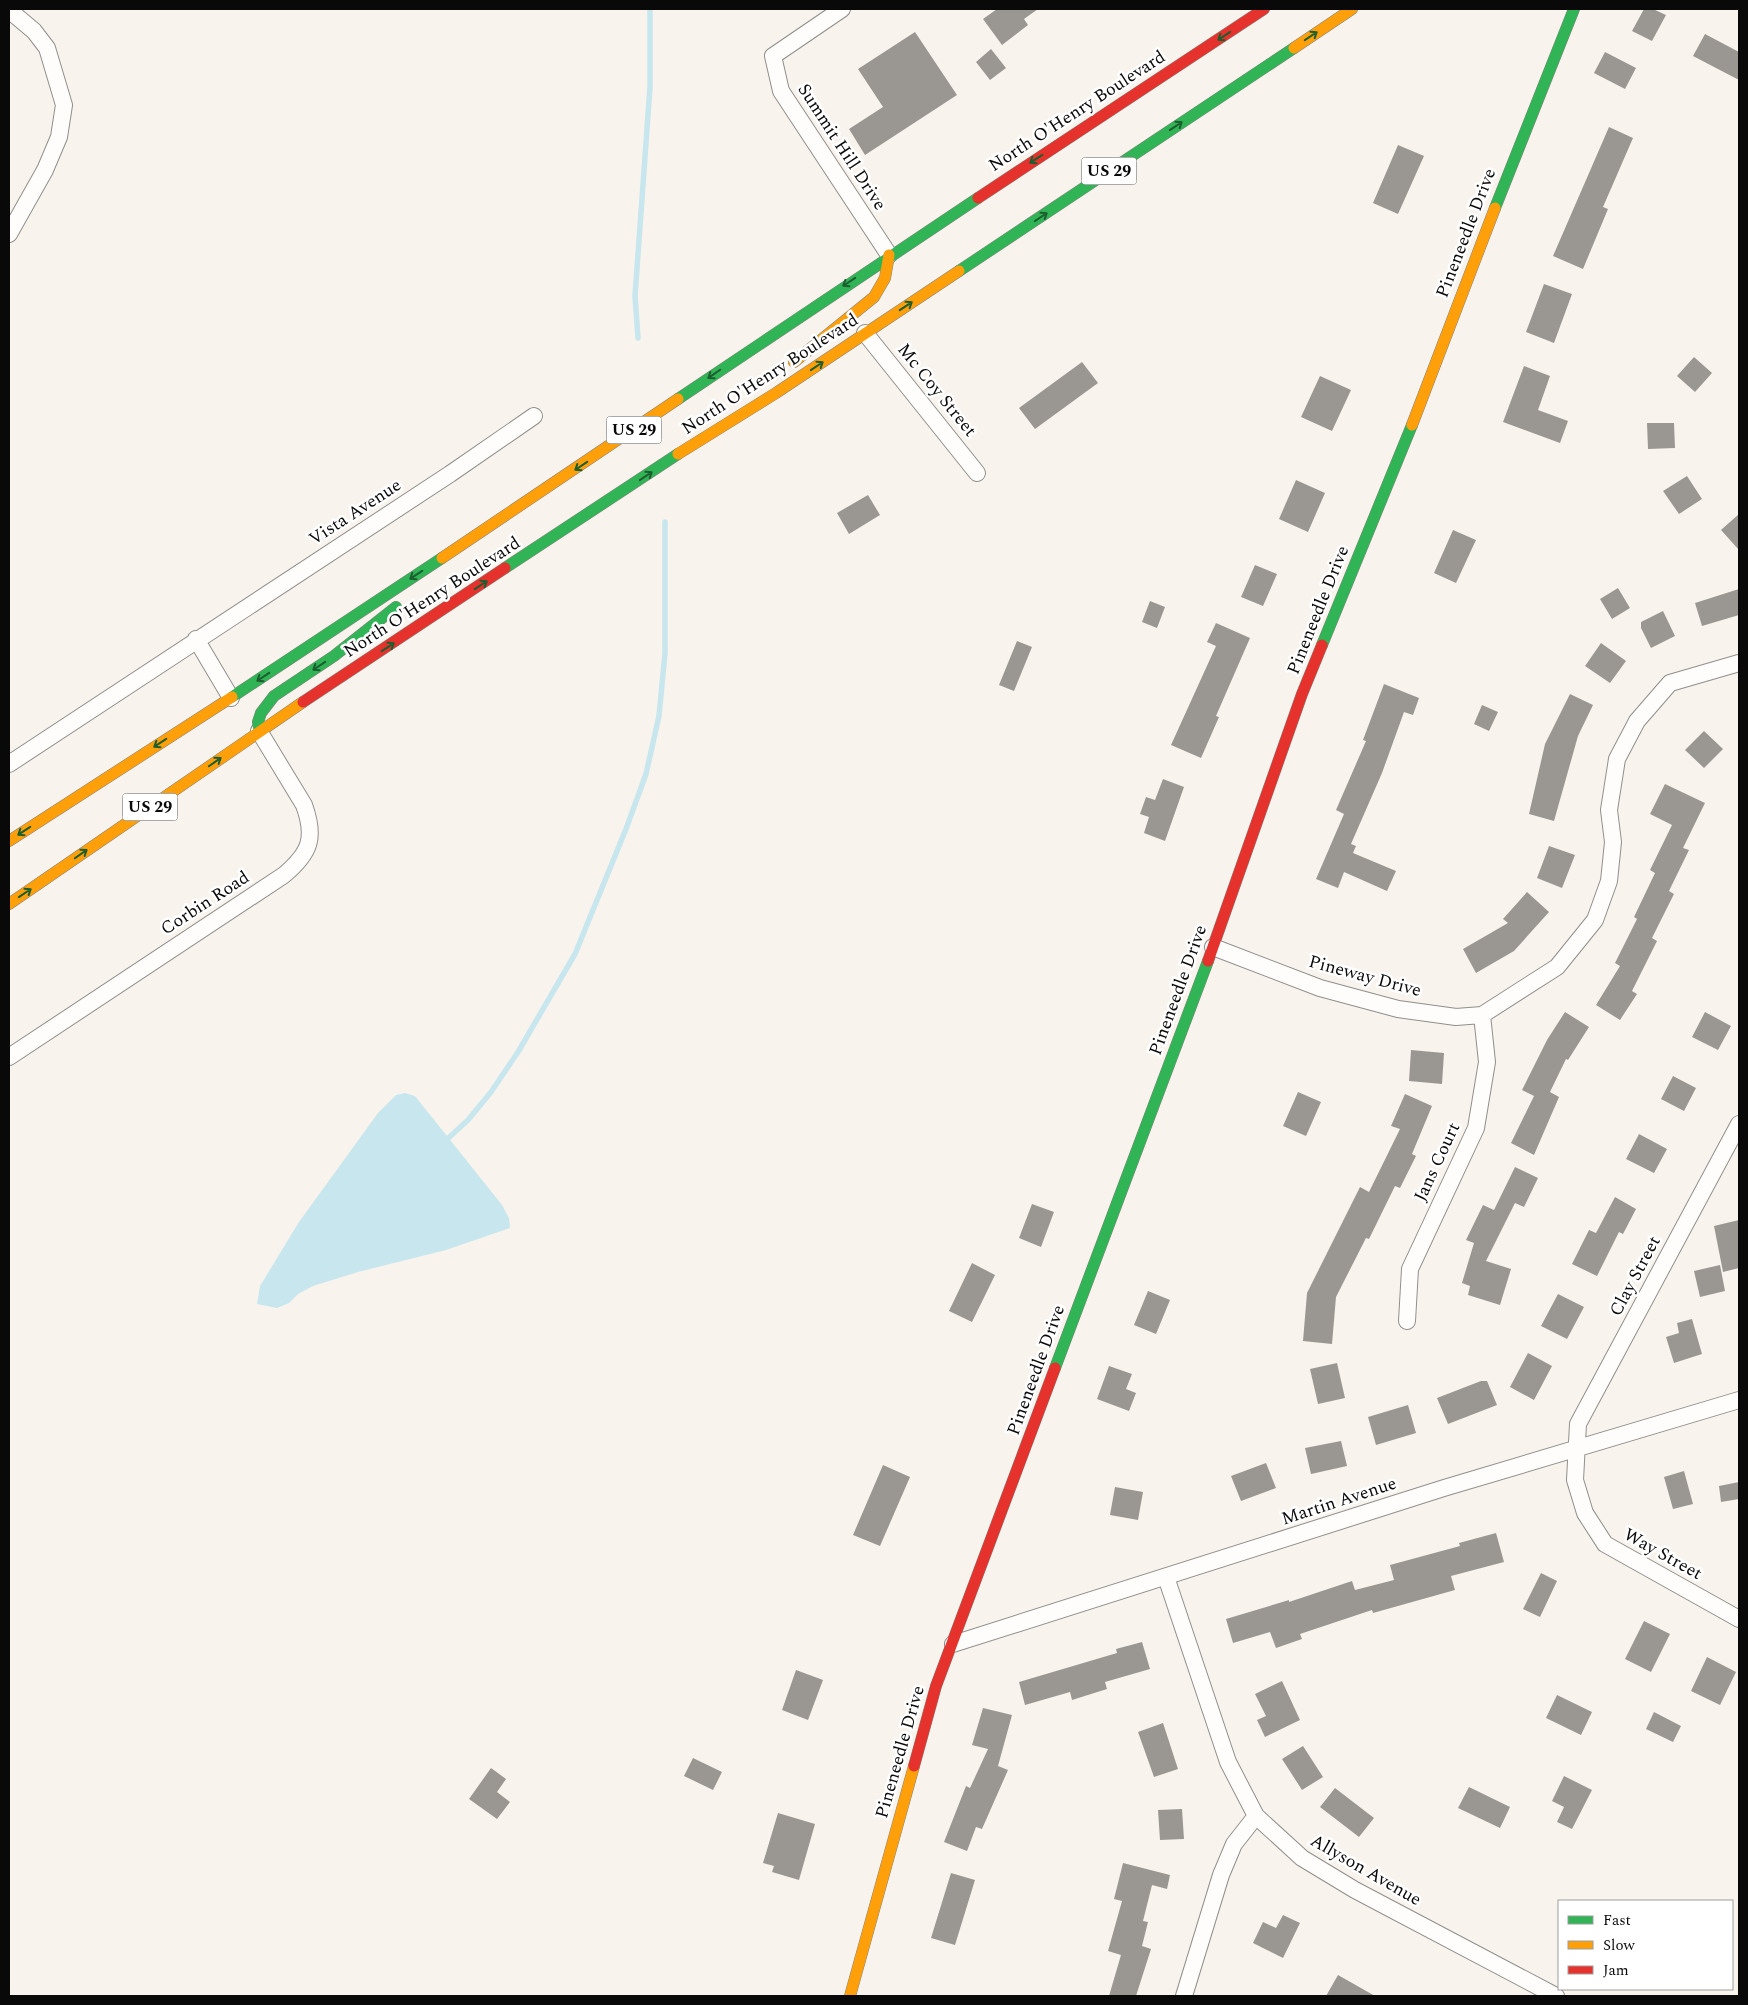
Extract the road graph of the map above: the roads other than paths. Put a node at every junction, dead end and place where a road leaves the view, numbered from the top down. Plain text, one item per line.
1 (842, 9) edge
2 (1264, 9) edge
3 (1352, 9) edge
4 (1574, 9) edge
5 (9, 10) edge
6 (15, 207) edge
7 (9, 234) edge
8 (889, 256) junction
9 (865, 333) junction
10 (788, 366) dead end
11 (765, 385) dead end
12 (534, 416) dead end
13 (687, 448) junction
14 (977, 473) dead end
15 (507, 515) junction
16 (418, 589) dead end
17 (403, 601) dead end
18 (196, 639) junction
19 (1739, 663) edge
20 (231, 698) junction
21 (259, 731) junction
22 (9, 764) edge
23 (9, 840) edge
24 (9, 904) edge
25 (1213, 946) junction
26 (1482, 1015) junction
27 (9, 1057) edge
28 (1739, 1124) edge
29 (1407, 1321) dead end
30 (1739, 1400) edge
31 (1577, 1449) junction
32 (1166, 1577) junction
33 (1739, 1619) edge
34 (952, 1644) junction
35 (1256, 1816) junction
36 (850, 1996) edge
37 (1184, 1996) edge
38 (1556, 1996) edge

1 - 8 street, Summit Hill Drive
2 -> 8 main road, North O'Henry Boulevard / US 29
9 -> 3 main road, North O'Henry Boulevard / US 29
4 - 25 main road, Pineneedle Drive
5 - 6 street
6 - 7 street
8 - 10 main road
8 -> 15 main road, North O'Henry Boulevard / US 29
13 -> 9 main road, North O'Henry Boulevard / US 29
9 - 14 street, Mc Coy Street
11 - 13 main road
12 - 18 street, Vista Avenue
21 -> 13 main road, North O'Henry Boulevard / US 29
15 - 16 main road
15 -> 20 main road, North O'Henry Boulevard / US 29
17 -> 21 main road
18 - 20 street
18 - 22 street, Vista Avenue
19 - 26 street, Pineway Drive
20 -> 23 main road, North O'Henry Boulevard / US 29
24 -> 21 main road, North O'Henry Boulevard / US 29
21 - 27 street, Corbin Road
25 - 26 street, Pineway Drive
25 - 34 main road, Pineneedle Drive
26 - 29 street, Jans Court
28 - 31 street, Clay Street
30 - 31 street, Martin Avenue
31 - 32 street, Martin Avenue
31 - 33 street, Way Street
32 - 34 street, Martin Avenue
32 - 35 street, Allyson Avenue
34 - 36 main road, Pineneedle Drive
35 - 37 street
35 - 38 street, Allyson Avenue

